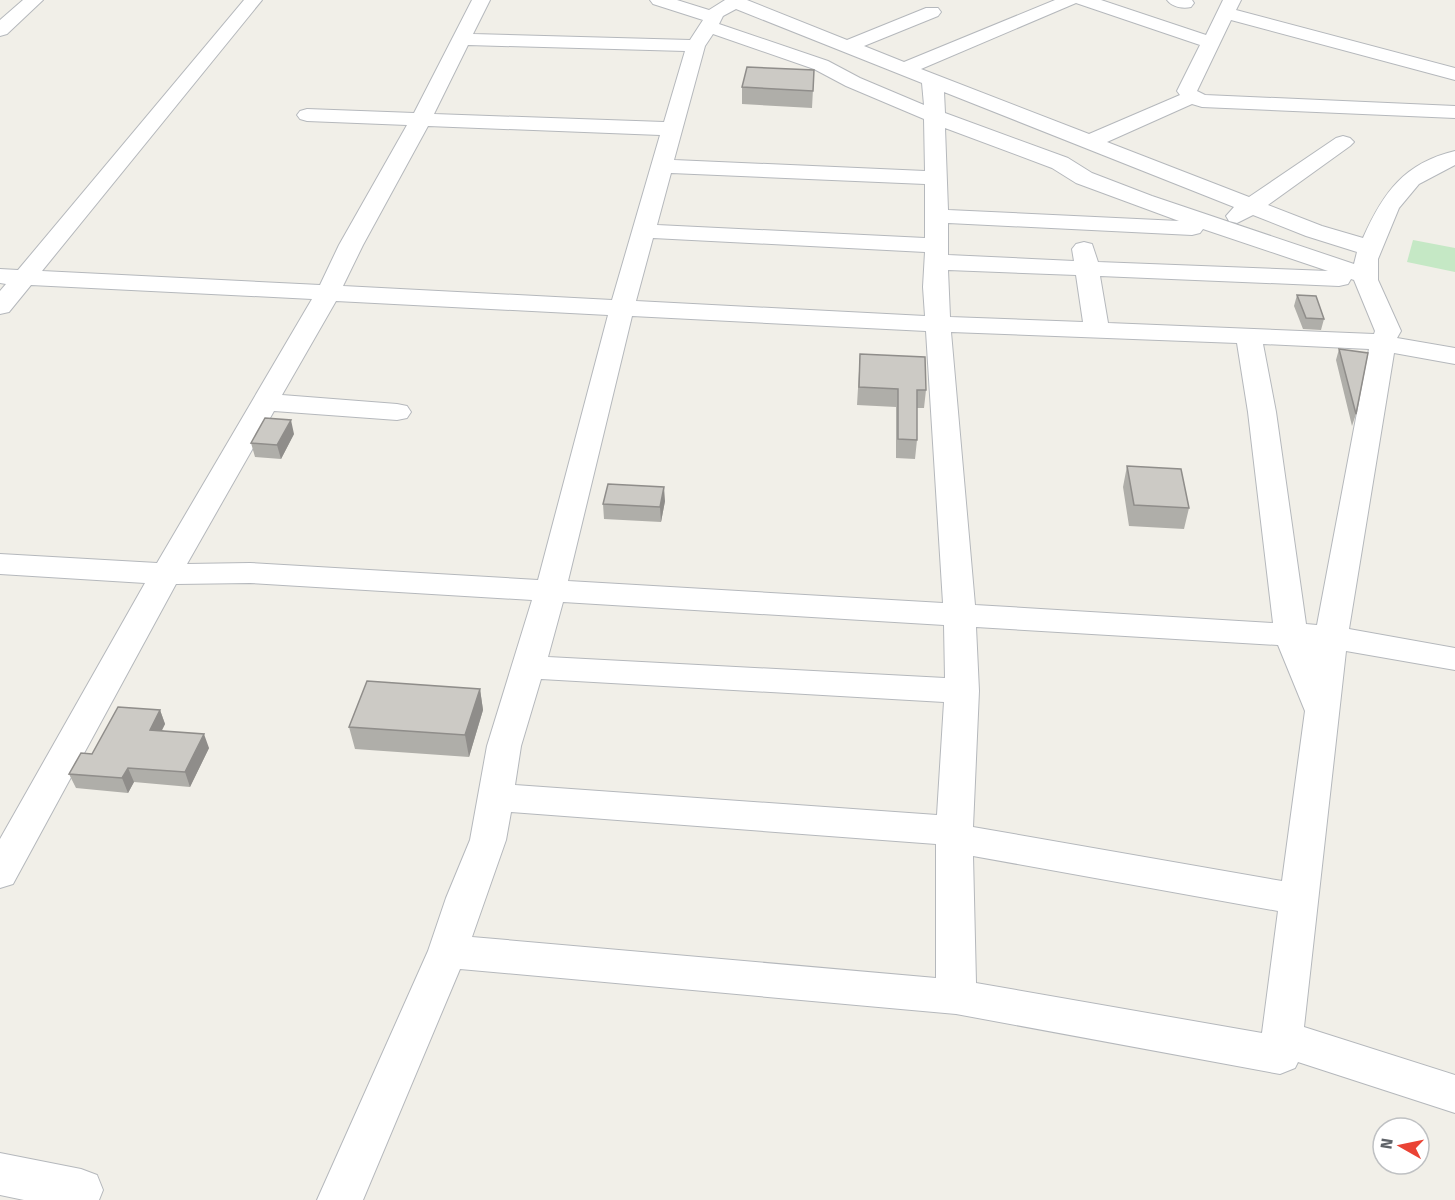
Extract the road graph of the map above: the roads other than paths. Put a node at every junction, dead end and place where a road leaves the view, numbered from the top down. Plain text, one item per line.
1 (34, 0) edge
2 (253, 0) edge
3 (481, 0) edge
4 (658, 0) edge
5 (1070, 0) edge
6 (1083, 0) edge
7 (736, 1) edge
8 (1228, 6) edge
9 (932, 12) dead end
10 (710, 21) junction
11 (0, 30) edge
12 (461, 39) junction
13 (1212, 43) junction
14 (696, 46) junction
15 (848, 46) junction
16 (917, 74) junction
17 (1455, 74) edge
18 (1192, 97) junction
19 (1455, 112) edge
20 (307, 115) dead end
21 (933, 115) junction
22 (420, 121) junction
23 (674, 129) junction
24 (1089, 142) junction
25 (1342, 142) dead end
26 (1455, 157) edge
27 (661, 166) junction
28 (935, 178) junction
29 (1249, 206) junction
30 (935, 216) junction
31 (1078, 224) junction
32 (1221, 229) junction
33 (642, 231) junction
34 (1370, 248) junction
35 (936, 254) junction
36 (1088, 268) junction
37 (12, 277) edge
38 (1365, 278) junction
39 (328, 293) junction
40 (0, 307) edge
41 (622, 307) junction
42 (937, 324) junction
43 (1097, 331) junction
44 (1455, 335) edge
45 (1386, 337) junction
46 (1249, 338) junction
47 (1455, 356) edge
48 (265, 402) junction
49 (397, 412) dead end
50 (0, 564) edge
51 (166, 574) junction
52 (550, 590) junction
53 (960, 614) junction
54 (1291, 634) junction
55 (1331, 637) junction
56 (1455, 659) edge
57 (528, 668) junction
58 (962, 691) junction
59 (1322, 711) junction
60 (496, 797) junction
61 (954, 835) junction
62 (0, 873) edge
63 (1299, 899) junction
64 (448, 951) junction
65 (956, 997) junction
66 (1282, 1038) junction
67 (1455, 1094) edge
68 (0, 1174) edge
69 (81, 1190) dead end
70 (340, 1200) edge

1 - 11 street
2 - 37 street
3 - 12 street
4 - 10 street
5 - 16 street
6 - 13 street
7 - 10 street
7 - 15 street
8 - 13 street
8 - 17 street
9 - 15 street
10 - 14 street
10 - 21 street
12 - 14 street
12 - 22 street
13 - 18 street
14 - 23 street
15 - 16 street
16 - 21 street
16 - 24 street
18 - 19 street
18 - 24 street
20 - 22 street
21 - 28 street
21 - 32 street
22 - 23 street
22 - 39 street
23 - 27 street
24 - 29 street
25 - 29 street
26 - 34 street
27 - 28 street
27 - 33 street
28 - 30 street
29 - 32 street
29 - 34 street
30 - 31 street
30 - 35 street
31 - 32 street
31 - 36 street
32 - 38 street
33 - 35 street
33 - 41 street
34 - 38 street
35 - 36 street
35 - 42 street
36 - 38 street
36 - 43 street
37 - 39 street
37 - 40 street
38 - 45 street
39 - 41 street
39 - 48 street
41 - 42 street
41 - 52 street
42 - 43 street
42 - 53 street
43 - 46 street
44 - 45 street
45 - 46 street
45 - 47 street
45 - 55 street
46 - 54 street
48 - 49 street
48 - 51 street
50 - 51 street
51 - 52 street
51 - 62 street
52 - 53 street
52 - 57 street
53 - 54 street
53 - 58 street
54 - 55 street
54 - 59 street
55 - 56 street
55 - 59 street
57 - 58 street
57 - 60 street
58 - 61 street
59 - 63 street
60 - 61 street
60 - 64 street
61 - 63 street
61 - 65 street
63 - 66 street
64 - 65 street
64 - 70 street
65 - 66 street
66 - 67 street
68 - 69 street

